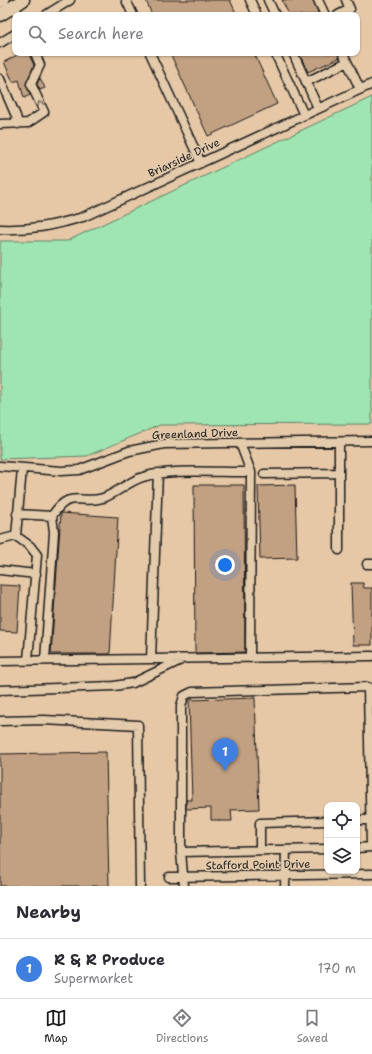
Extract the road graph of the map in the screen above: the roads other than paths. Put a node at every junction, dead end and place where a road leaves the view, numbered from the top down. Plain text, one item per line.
1 (4, 0) edge
2 (70, 0) edge
3 (126, 0) edge
4 (250, 0) edge
5 (268, 0) edge
6 (318, 0) edge
7 (346, 0) edge
8 (0, 2) edge
9 (19, 7) edge
10 (51, 12) edge
11 (132, 12) edge
12 (256, 12) edge
13 (274, 12) edge
14 (324, 12) edge
15 (344, 12) edge
16 (0, 14) edge
17 (12, 36) edge
18 (0, 43) edge
19 (36, 56) edge
20 (151, 56) edge
21 (276, 56) edge
22 (294, 56) edge
23 (344, 56) edge
24 (347, 62) junction
25 (0, 79) edge
26 (306, 82) junction
27 (372, 84) edge
28 (360, 89) junction
29 (318, 108) junction
30 (304, 115) junction
31 (0, 124) edge
32 (18, 124) junction
33 (201, 163) junction
34 (0, 229) edge
35 (372, 441) edge
36 (339, 442) junction
37 (240, 443) junction
38 (0, 466) edge
39 (22, 469) junction
40 (251, 472) junction
41 (158, 473) junction
42 (339, 473) junction
43 (264, 474) dead end
44 (18, 514) junction
45 (52, 516) junction
46 (16, 536) junction
47 (0, 540) edge
48 (339, 550) dead end
49 (0, 570) edge
50 (36, 574) junction
51 (372, 656) edge
52 (250, 658) junction
53 (151, 659) junction
54 (184, 659) junction
55 (28, 660) junction
56 (45, 660) junction
57 (0, 661) edge
58 (0, 690) edge
59 (0, 722) edge
60 (360, 820) edge
61 (371, 820) junction
62 (324, 821) edge
63 (324, 848) edge
64 (360, 848) edge
65 (260, 850) junction
66 (286, 850) junction
67 (181, 852) junction
68 (372, 874) edge
69 (169, 876) dead end
70 (184, 876) junction
71 (286, 876) junction
72 (140, 886) edge
73 (184, 886) edge
74 (284, 886) edge

1 - 8 main road
2 - 10 street
3 - 11 street
4 - 12 street
5 - 13 street
6 - 14 street
7 - 15 street
9 - 16 highway
17 - 18 street
32 -> 19 street
20 - 33 street
21 - 30 street
22 - 26 street
23 - 24 street
24 - 26 street
24 - 28 street
25 - 32 street
26 - 29 street
27 - 28 street, Briarside Drive
28 - 29 street, Briarside Drive
29 - 30 street, Briarside Drive
30 - 33 street, Briarside Drive
31 - 32 street
33 - 34 street, Briarside Drive
35 - 36 street, Greenland Drive
36 - 37 street, Greenland Drive
36 - 42 street
37 - 39 street, Greenland Drive
37 - 40 street
38 - 39 street, Greenland Drive
39 - 44 street
40 - 41 street
40 - 52 street
41 - 45 street
41 - 53 street
42 - 43 street
42 - 48 street
44 - 45 street
44 - 46 street
45 - 56 street
46 - 47 street
46 - 50 street
49 - 50 street
50 - 55 street
51 - 52 street
52 - 54 street
53 - 54 street
53 - 56 street
54 - 58 street
55 - 56 street
55 - 57 street
59 - 72 street
60 - 61 street
61 - 64 street
61 - 67 street
62 - 65 street
63 - 66 street
65 - 66 street
65 - 67 street
66 - 71 street
67 - 70 street
68 - 71 street, Stafford Point Drive
69 - 70 street, Stafford Point Drive
70 - 71 street, Stafford Point Drive
70 - 73 street
71 - 74 street

